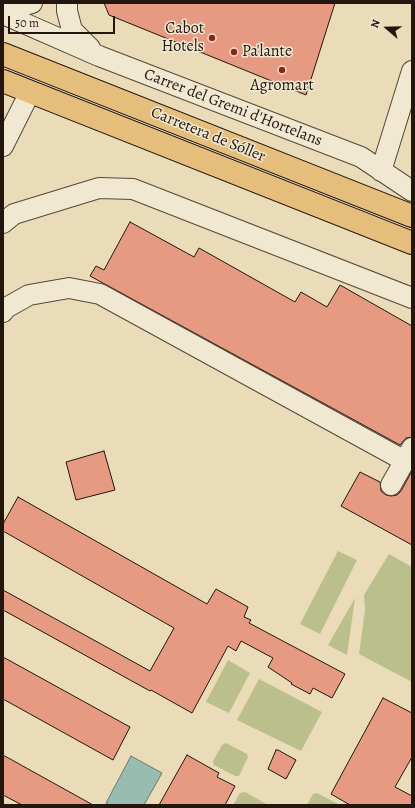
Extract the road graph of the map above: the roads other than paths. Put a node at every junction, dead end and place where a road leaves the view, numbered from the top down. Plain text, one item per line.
1 (32, 3) edge
2 (68, 3) edge
3 (3, 10) edge
4 (3, 14) edge
5 (3, 54) edge
6 (99, 56) junction
7 (412, 71) edge
8 (3, 82) edge
9 (30, 92) junction
10 (3, 146) edge
11 (381, 171) junction
12 (412, 191) edge
13 (412, 216) edge
14 (3, 224) edge
15 (412, 243) edge
16 (412, 298) edge
17 (3, 312) edge
18 (408, 455) edge
19 (391, 485) dead end

1 - 3 street
2 - 6 street
4 - 6 street, Carrer del Gremi d'Hortelans
5 - 13 main road, Carretera de Sóller
6 - 11 street, Carrer del Gremi d'Hortelans
7 - 11 street
8 - 9 main road, Carretera de Sóller
9 - 10 street
9 - 15 main road, Carretera de Sóller
11 - 12 street, Carrer del Gremi d'Hortelans
14 - 16 street
17 - 18 street
18 - 19 street

